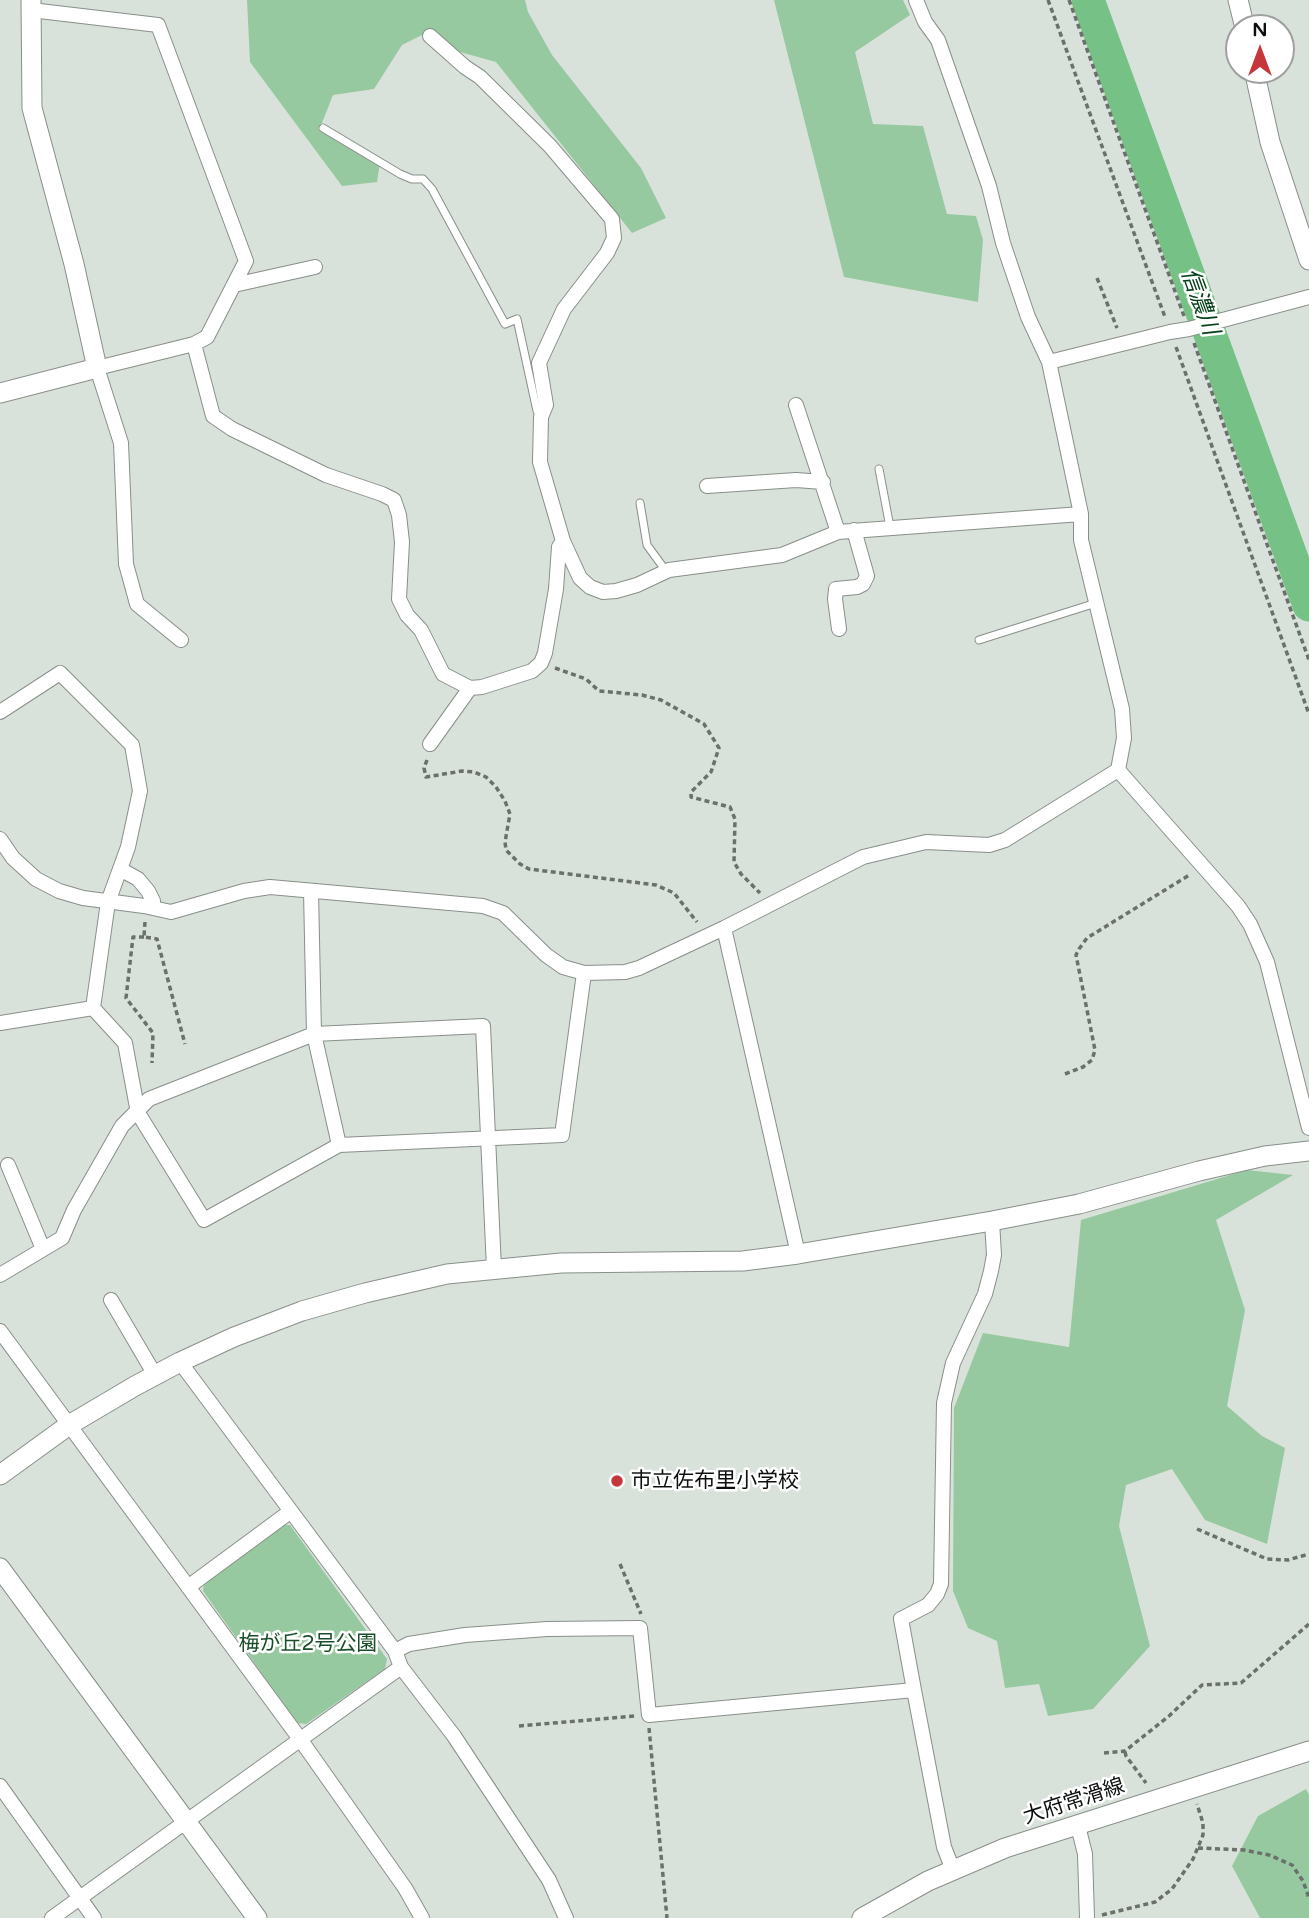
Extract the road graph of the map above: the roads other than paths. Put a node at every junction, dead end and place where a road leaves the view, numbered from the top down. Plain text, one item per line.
1 (916, 0) edge
2 (31, 5) edge
3 (430, 36) dead end
4 (1257, 84) edge
5 (323, 128) dead end
6 (1309, 260) edge
7 (315, 267) dead end
8 (234, 285) junction
9 (1309, 297) edge
10 (194, 344) junction
11 (1049, 362) junction
12 (97, 368) junction
13 (0, 393) edge
14 (796, 405) dead end
15 (541, 417) junction
16 (879, 469) dead end
17 (823, 482) junction
18 (707, 486) dead end
19 (640, 503) dead end
20 (1081, 514) junction
21 (890, 527) junction
22 (854, 530) junction
23 (838, 532) junction
24 (563, 541) junction
25 (666, 571) junction
26 (1096, 603) junction
27 (839, 629) dead end
28 (181, 640) dead end
29 (979, 640) dead end
30 (470, 688) junction
31 (0, 712) edge
32 (430, 744) road end
33 (1118, 770) junction
34 (0, 839) edge
35 (120, 869) junction
36 (311, 891) junction
37 (108, 902) junction
38 (149, 907) junction
39 (724, 928) junction
40 (584, 973) junction
41 (93, 1008) junction
42 (0, 1023) edge
43 (314, 1034) junction
44 (138, 1109) junction
45 (1309, 1128) edge
46 (488, 1138) junction
47 (339, 1145) junction
48 (1309, 1151) edge
49 (8, 1165) dead end
50 (992, 1222) junction
51 (43, 1249) junction
52 (799, 1254) junction
53 (494, 1269) junction
54 (0, 1275) edge
55 (111, 1300) dead end
56 (0, 1331) edge
57 (180, 1362) junction
58 (155, 1375) junction
59 (69, 1425) junction
60 (0, 1475) edge
61 (290, 1511) junction
62 (0, 1568) edge
63 (188, 1587) junction
64 (395, 1651) junction
65 (401, 1667) junction
66 (914, 1689) junction
67 (300, 1739) junction
68 (1309, 1751) edge
69 (2, 1794) edge
70 (186, 1821) junction
71 (1078, 1826) junction
72 (953, 1870) junction
73 (79, 1898) junction
74 (1094, 1916) edge
75 (52, 1918) edge
76 (94, 1918) edge
77 (257, 1918) edge
78 (422, 1918) edge
79 (566, 1918) edge
80 (862, 1918) edge

1 - 11 street
2 - 8 street
2 - 12 street
3 - 15 street
4 - 6 street
5 - 15 lane
7 - 8 street
8 - 10 street
9 - 11 street
10 - 12 street
10 - 30 street
11 - 20 street
12 - 13 street
12 - 28 street
14 - 17 street
15 - 24 street
16 - 21 lane
17 - 18 street
17 - 23 street
19 - 25 lane
20 - 21 street
20 - 26 street
21 - 22 street
22 - 23 street
22 - 27 street
23 - 25 street
24 - 25 street
24 - 30 street
26 - 29 lane
26 - 33 street
30 - 32 street
31 - 35 street
33 - 39 street
33 - 45 street
34 - 37 street
35 - 37 street
35 - 38 street
36 - 38 street
36 - 40 street
36 - 43 street
37 - 38 street
37 - 41 street
39 - 40 street
39 - 52 street
40 - 46 street
41 - 42 street
41 - 44 street
43 - 44 street
43 - 46 street
43 - 47 street
44 - 47 street
44 - 51 street
46 - 47 street
46 - 53 street
48 - 50 street
49 - 51 street
50 - 52 street
50 - 66 street
51 - 54 street
52 - 53 street
53 - 57 street
55 - 58 street
56 - 59 street
57 - 58 street
57 - 61 street
58 - 59 street
59 - 60 street
59 - 63 street
61 - 63 street
61 - 64 street
62 - 70 street
63 - 67 street
64 - 65 street
64 - 66 street
65 - 67 street
65 - 79 street
66 - 72 street
67 - 70 street
67 - 78 street
68 - 71 street, 大府常滑線
69 - 73 street
70 - 73 street
70 - 77 street
71 - 72 street, 大府常滑線
71 - 74 street
72 - 80 street, 大府常滑線
73 - 75 street
73 - 76 street

